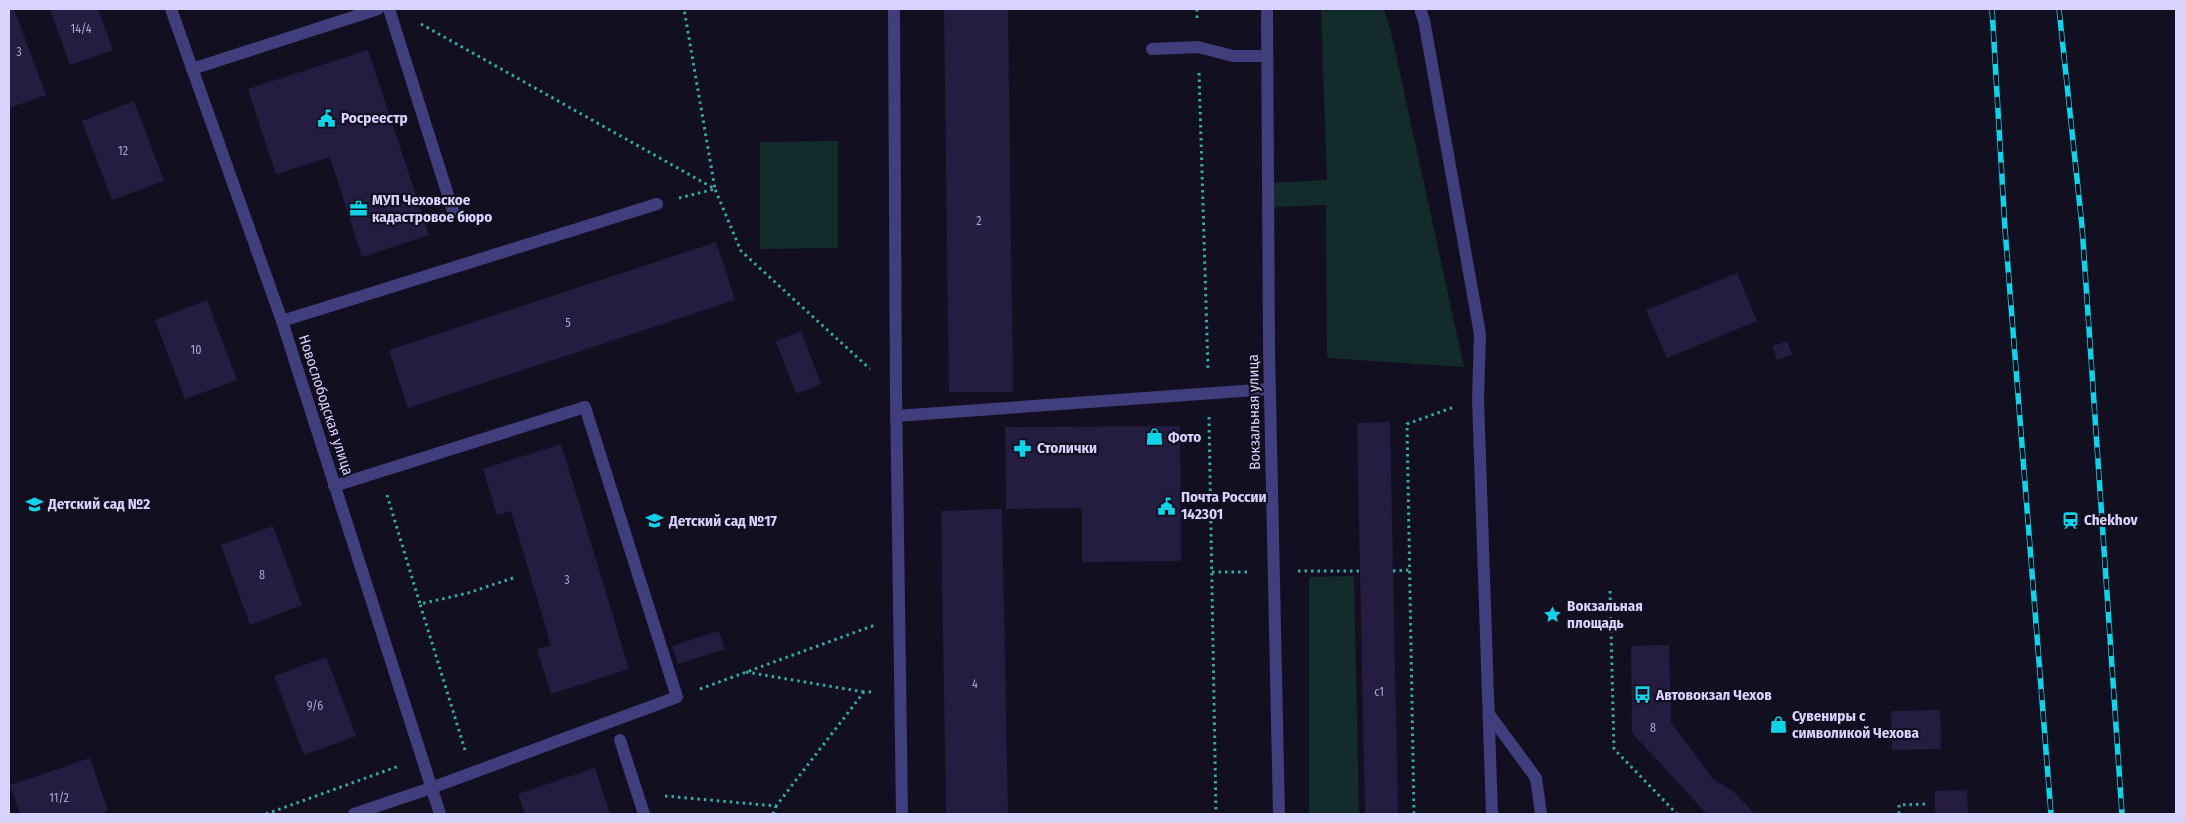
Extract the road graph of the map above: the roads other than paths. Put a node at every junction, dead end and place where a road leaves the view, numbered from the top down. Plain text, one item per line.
1 (170, 9) edge
2 (378, 9) edge
3 (389, 9) edge
4 (894, 9) edge
5 (1267, 9) edge
6 (1420, 9) edge
7 (1152, 49) dead end
8 (1267, 56) junction
9 (192, 69) junction
10 (657, 204) road end
11 (453, 211) dead end
12 (282, 321) junction
13 (1270, 389) junction
14 (896, 416) junction
15 (334, 486) junction
16 (1489, 714) junction
17 (620, 740) dead end
18 (431, 788) junction
19 (354, 814) edge
20 (440, 814) edge
21 (644, 814) edge
22 (902, 814) edge
23 (1279, 814) edge
24 (1492, 814) edge
25 (1541, 814) edge

1 - 9 street, Новослободская улица
2 - 9 street
3 - 11 street
4 - 14 street
5 - 8 street, Вокзальная улица
6 - 16 street
7 - 8 street
8 - 13 street, Вокзальная улица
9 - 12 street, Новослободская улица
10 - 12 street
12 - 15 street, Новослободская улица
13 - 14 street
13 - 23 street, Вокзальная улица
14 - 22 street
15 - 18 street, Новослободская улица
15 - 18 street
16 - 24 street
16 - 25 street
17 - 21 street
18 - 19 street
18 - 20 street, Новослободская улица

